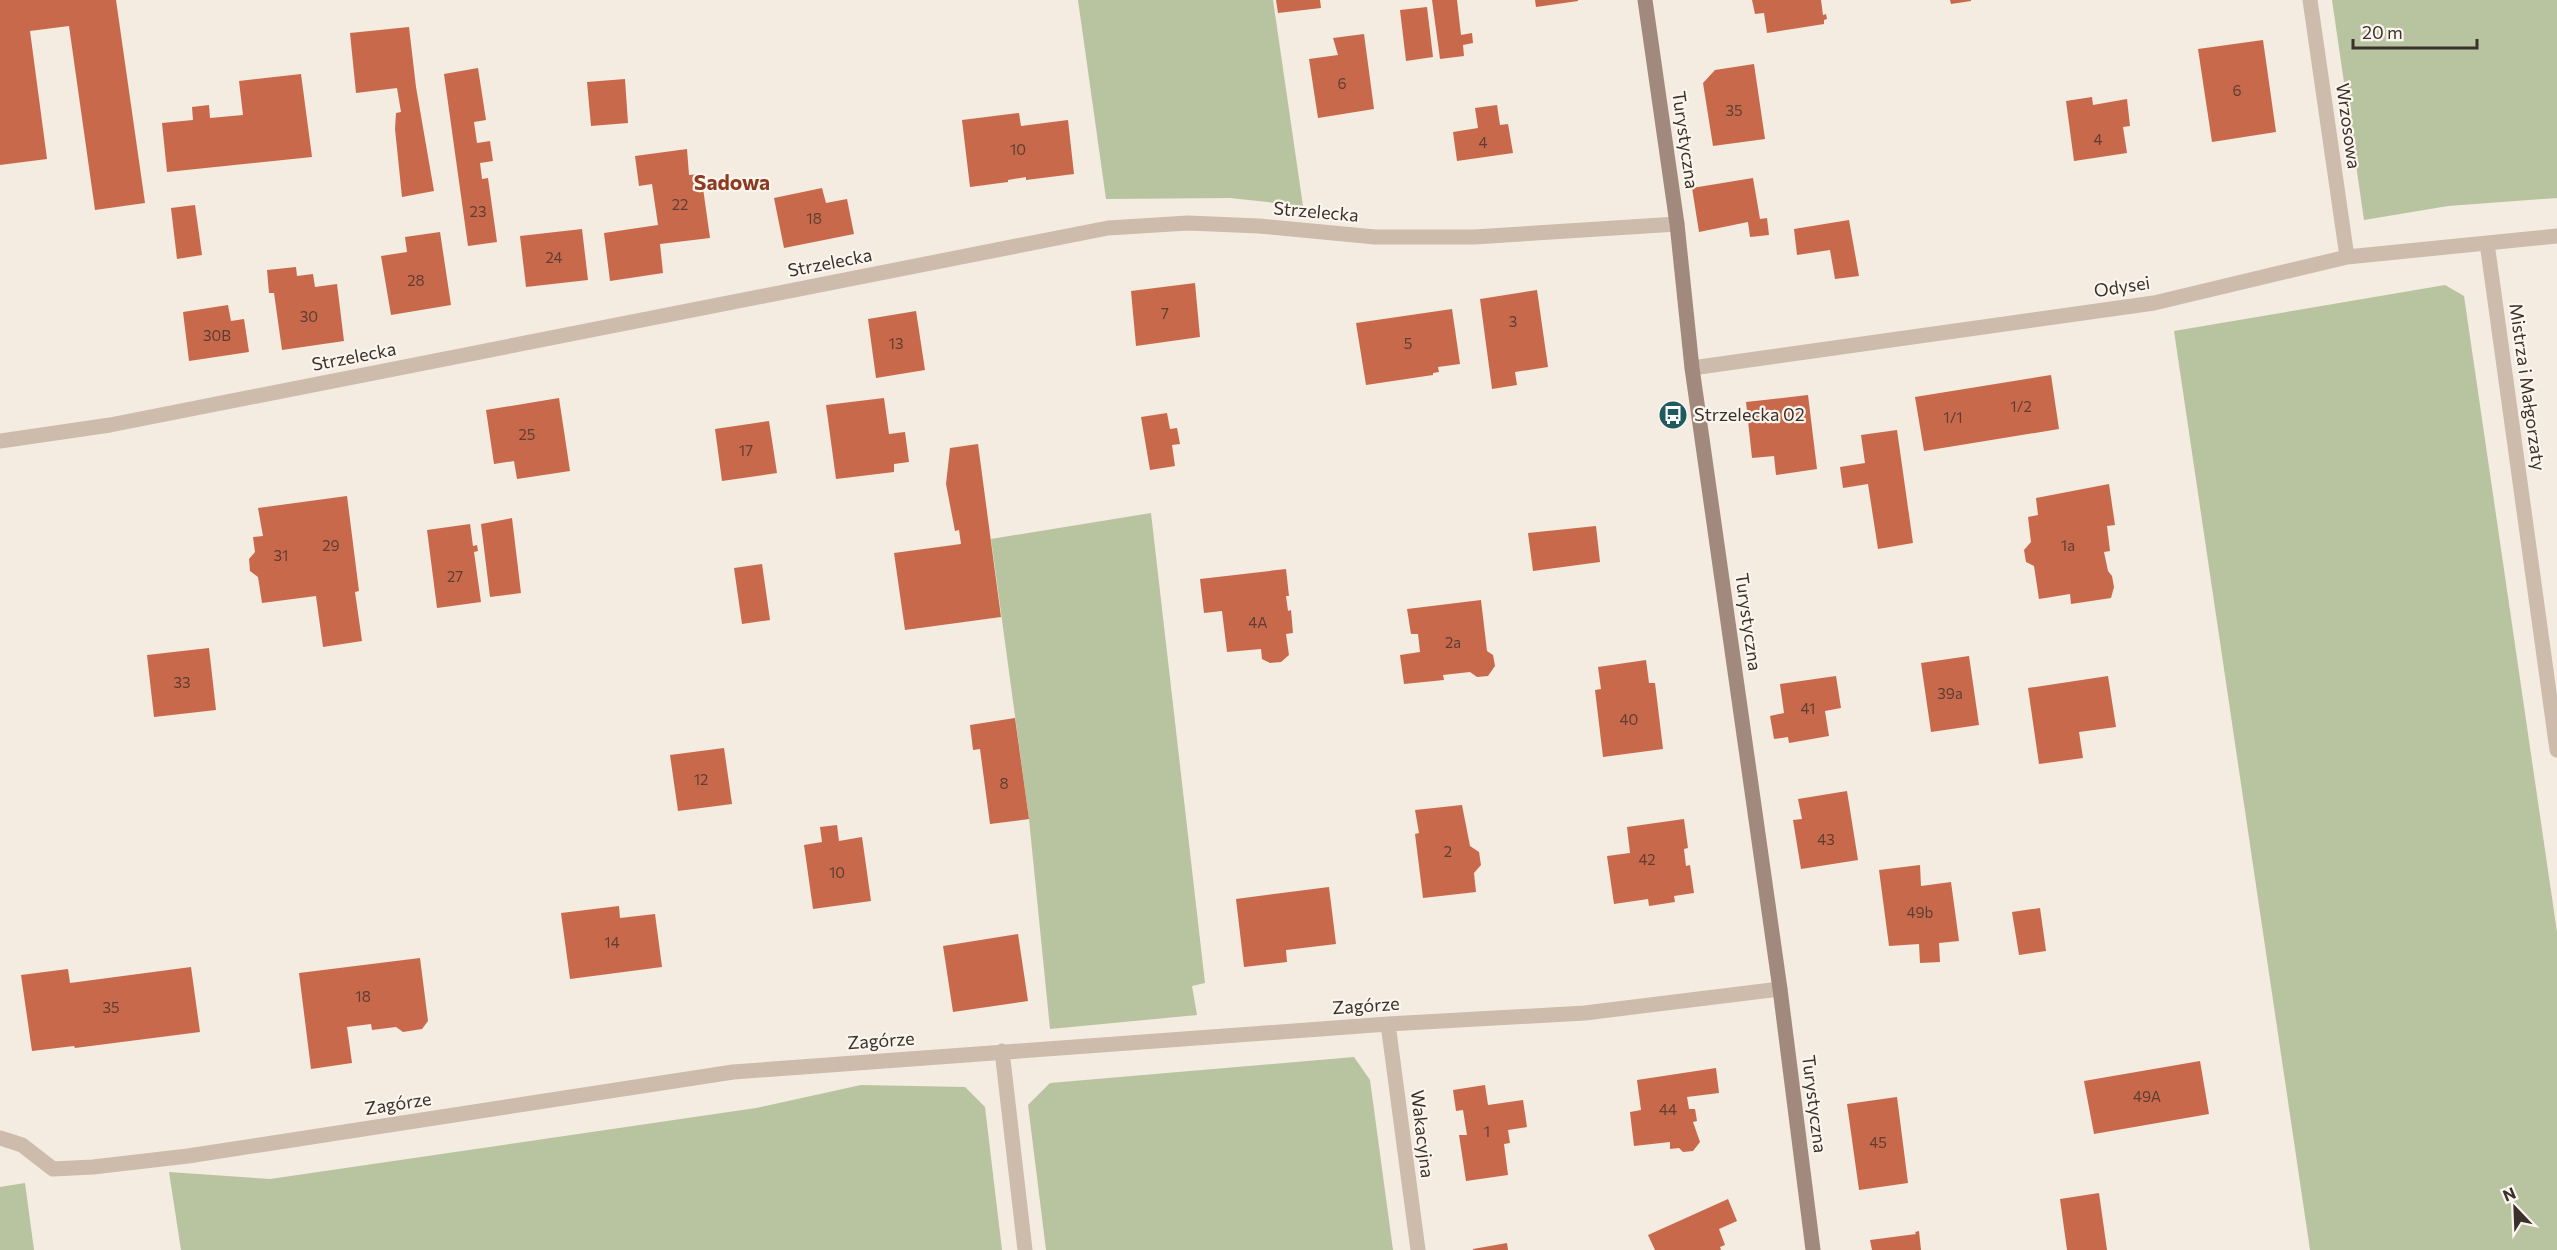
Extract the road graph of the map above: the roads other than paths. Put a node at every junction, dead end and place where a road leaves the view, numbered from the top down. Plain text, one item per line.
1 (1645, 0) edge
2 (2310, 0) edge
3 (1677, 224) junction
4 (2557, 236) edge
5 (2487, 243) junction
6 (2347, 257) junction
7 (1692, 368) junction
8 (0, 441) edge
9 (2557, 750) edge
10 (1780, 989) junction
11 (1388, 1024) junction
12 (1002, 1051) junction
13 (0, 1138) edge
14 (1025, 1250) edge
15 (1418, 1250) edge
16 (1813, 1250) edge

1 - 3 street, Turystyczna
2 - 6 street, Wrzosowa
3 - 7 street, Turystyczna
3 - 8 street, Strzelecka
4 - 5 street, Odysei
5 - 6 street, Odysei
5 - 9 street, Mistrza i Małgorzaty
6 - 7 street, Odysei
7 - 10 street, Turystyczna
10 - 11 street, Zagórze
10 - 16 street, Turystyczna
11 - 12 street, Zagórze
11 - 15 street, Wakacyjna
12 - 13 street, Zagórze
12 - 14 street

